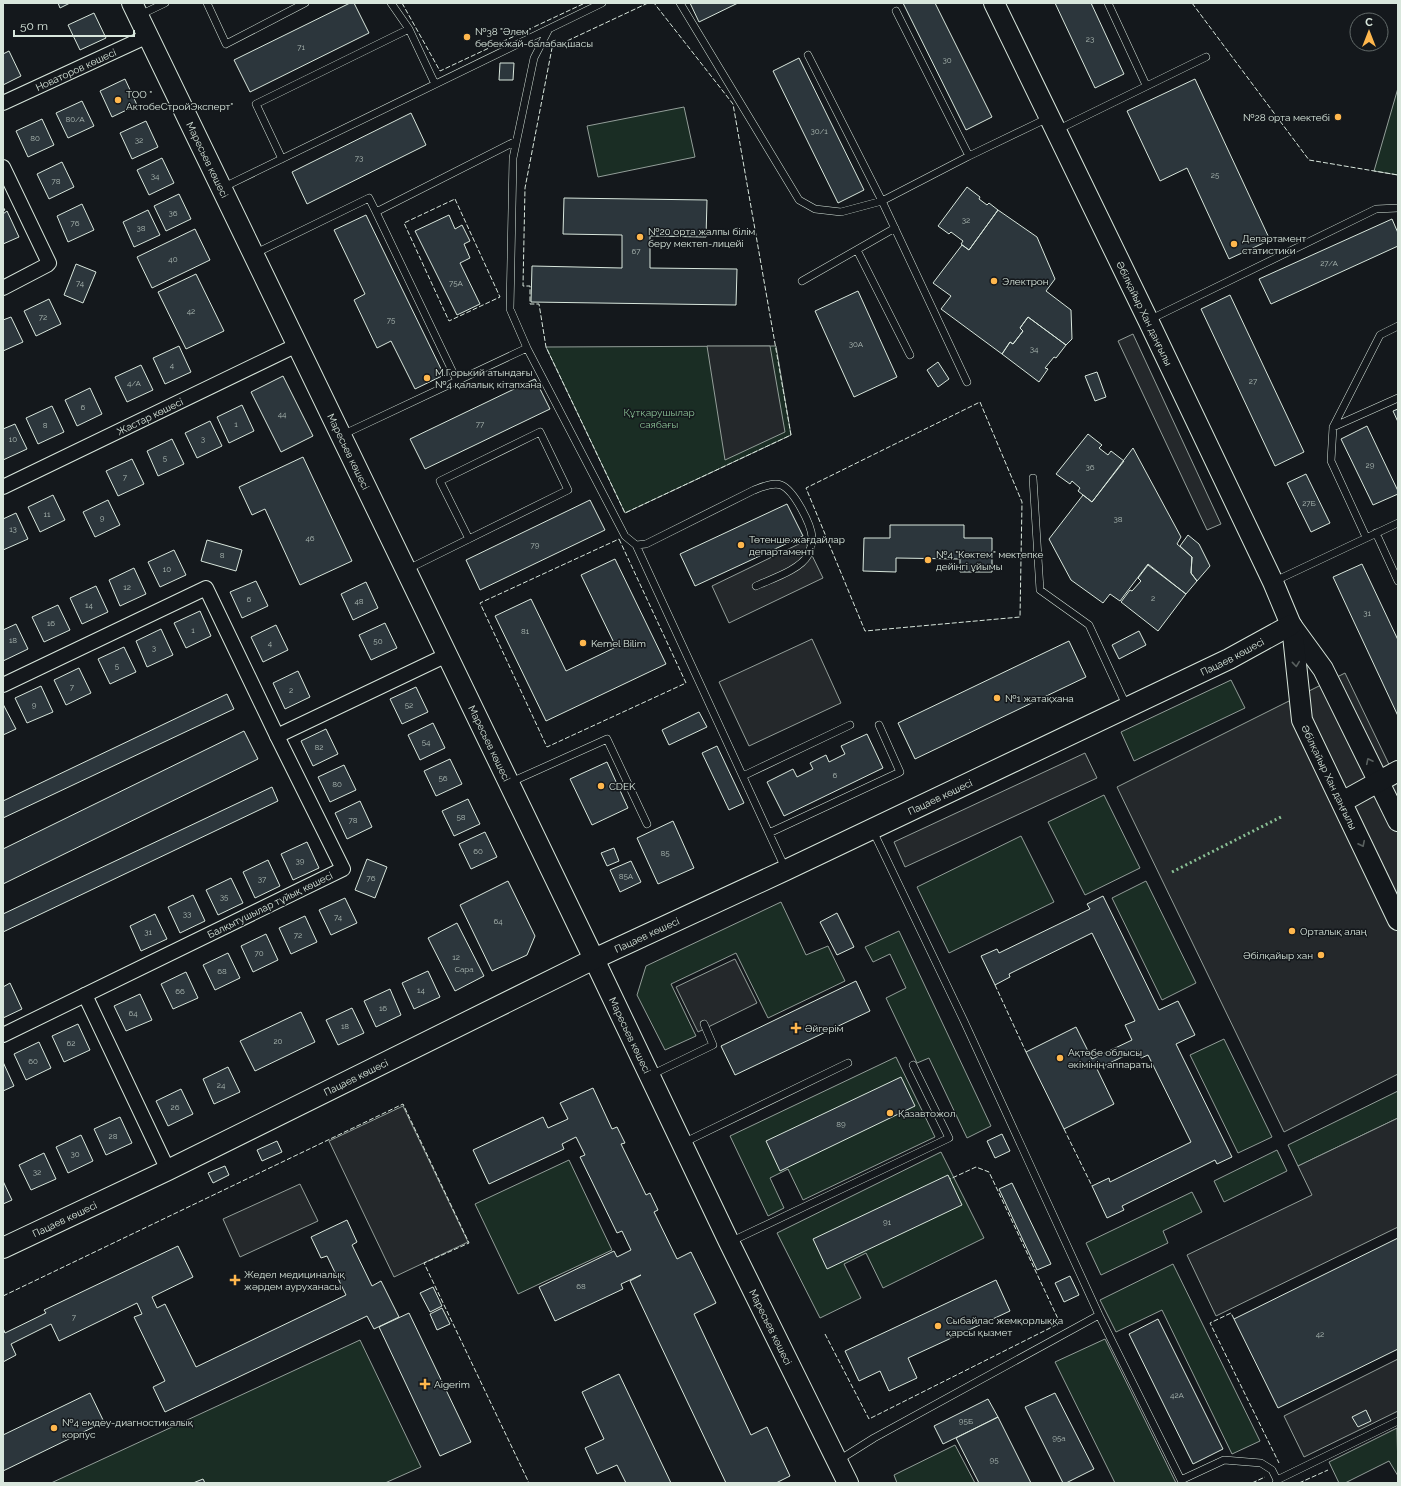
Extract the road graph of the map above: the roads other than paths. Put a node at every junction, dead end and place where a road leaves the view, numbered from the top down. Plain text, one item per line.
1 (165, 3) edge
2 (207, 3) edge
3 (305, 3) edge
4 (391, 3) edge
5 (602, 3) edge
6 (680, 3) edge
7 (994, 3) edge
8 (1108, 3) edge
9 (135, 10) edge
10 (896, 11) dead end
11 (408, 29) junction
12 (549, 29) junction
13 (148, 36) junction
14 (808, 55) dead end
15 (1206, 56) dead end
16 (436, 84) junction
17 (1146, 85) junction
18 (3, 103) edge
19 (1053, 124) junction
20 (516, 142) junction
21 (969, 156) junction
22 (282, 158) junction
23 (3, 167) edge
24 (222, 188) junction
25 (882, 201) junction
26 (1398, 208) edge
27 (376, 212) junction
28 (895, 228) junction
29 (857, 250) junction
30 (253, 254) junction
31 (802, 281) dead end
32 (3, 288) edge
33 (1148, 320) junction
34 (1398, 326) edge
35 (297, 345) junction
36 (527, 348) junction
37 (910, 355) dead end
38 (457, 381) junction
39 (967, 382) dead end
40 (1398, 398) edge
41 (1333, 427) junction
42 (341, 436) junction
43 (1033, 478) dead end
44 (3, 487) edge
45 (1398, 523) edge
46 (1376, 533) junction
47 (1366, 537) junction
48 (469, 539) junction
49 (636, 545) junction
50 (406, 570) junction
51 (1398, 581) edge
52 (1273, 582) junction
53 (756, 586) dead end
54 (1291, 625) junction
55 (447, 655) junction
56 (3, 685) edge
57 (1128, 707) junction
58 (850, 725) dead end
59 (879, 725) dead end
60 (277, 736) junction
61 (1398, 771) edge
62 (743, 776) junction
63 (509, 783) junction
64 (1379, 783) junction
65 (1342, 802) junction
66 (1398, 821) edge
67 (647, 824) dead end
68 (872, 829) junction
69 (769, 833) junction
70 (786, 870) junction
71 (1398, 920) edge
72 (594, 959) junction
73 (84, 994) junction
74 (704, 1024) dead end
75 (3, 1035) edge
76 (848, 1064) dead end
77 (913, 1065) dead end
78 (650, 1075) junction
79 (683, 1143) junction
80 (168, 1170) junction
81 (730, 1242) junction
82 (3, 1248) edge
83 (1099, 1315) junction
84 (1398, 1422) edge
85 (837, 1462) junction
86 (1276, 1481) edge
87 (848, 1483) edge

1 - 9 lane
2 - 3 lane
4 - 11 lane
5 - 12 lane
6 - 25 lane
7 - 19 main road, Әбілқайыр Хан даңғылы
8 - 17 lane
9 - 13 main road, Маресьев көшесі
10 - 21 lane
11 - 16 lane
11 - 22 lane
12 - 16 lane
12 - 20 lane
13 - 18 street, Новаторов көшесі
13 - 24 main road, Маресьев көшесі
14 - 25 lane
15 - 17 lane
16 - 22 lane
17 - 19 lane
19 - 21 lane
19 - 33 main road, Әбілқайыр Хан даңғылы
20 - 27 lane
20 - 36 lane
21 - 25 lane
22 - 24 lane
23 - 32 street
24 - 30 main road, Маресьев көшесі
25 - 28 lane
26 - 33 lane
27 - 30 lane
27 - 38 lane
28 - 29 lane
28 - 39 lane
29 - 31 lane
29 - 37 lane
30 - 35 main road, Маресьев көшесі
33 - 52 main road, Әбілқайыр Хан даңғылы
34 - 41 lane
35 - 42 main road, Маресьев көшесі
35 - 44 street, Жастар көшесі
36 - 38 lane
36 - 49 lane
38 - 42 lane
40 - 41 lane
41 - 47 lane
42 - 50 main road, Маресьев көшесі
43 - 57 lane
45 - 46 lane
46 - 47 lane
46 - 51 lane
47 - 52 lane
48 - 48 lane
48 - 50 lane
49 - 53 lane
49 - 62 lane
50 - 55 main road, Маресьев көшесі
52 - 54 main road, Әбілқайыр Хан даңғылы
54 - 57 main road, Пацаев көшесі
64 -> 54 main road, Әбілқайыр Хан даңғылы
54 -> 65 main road, Әбілқайыр Хан даңғылы
55 - 60 street
55 - 63 main road, Маресьев көшесі
56 - 60 street, Балқытушылар тұйық көшесі
57 - 68 main road, Пацаев көшесі
58 - 62 lane
59 - 69 lane
60 - 73 street, Балқытушылар тұйық көшесі
61 - 64 main road
62 - 69 lane
63 - 67 lane
63 - 72 main road, Маресьев көшесі
64 - 65 main road
64 - 66 main road, Әбілқайыр Хан даңғылы
65 -> 71 main road, Әбілқайыр Хан даңғылы
68 - 70 main road, Пацаев көшесі
68 - 83 lane
69 - 70 lane
70 - 72 main road, Пацаев көшесі
72 - 78 main road, Маресьев көшесі
72 - 80 main road, Пацаев көшесі
73 - 75 street, Балқытушылар тұйық көшесі
73 - 80 street
74 - 78 lane
76 - 79 lane
77 - 81 lane
78 - 79 main road, Маресьев көшесі
79 - 81 main road, Маресьев көшесі
80 - 82 main road, Пацаев көшесі
81 - 85 main road, Маресьев көшесі
83 - 85 lane
83 - 86 lane
84 - 86 lane
85 - 87 main road, Маресьев көшесі

